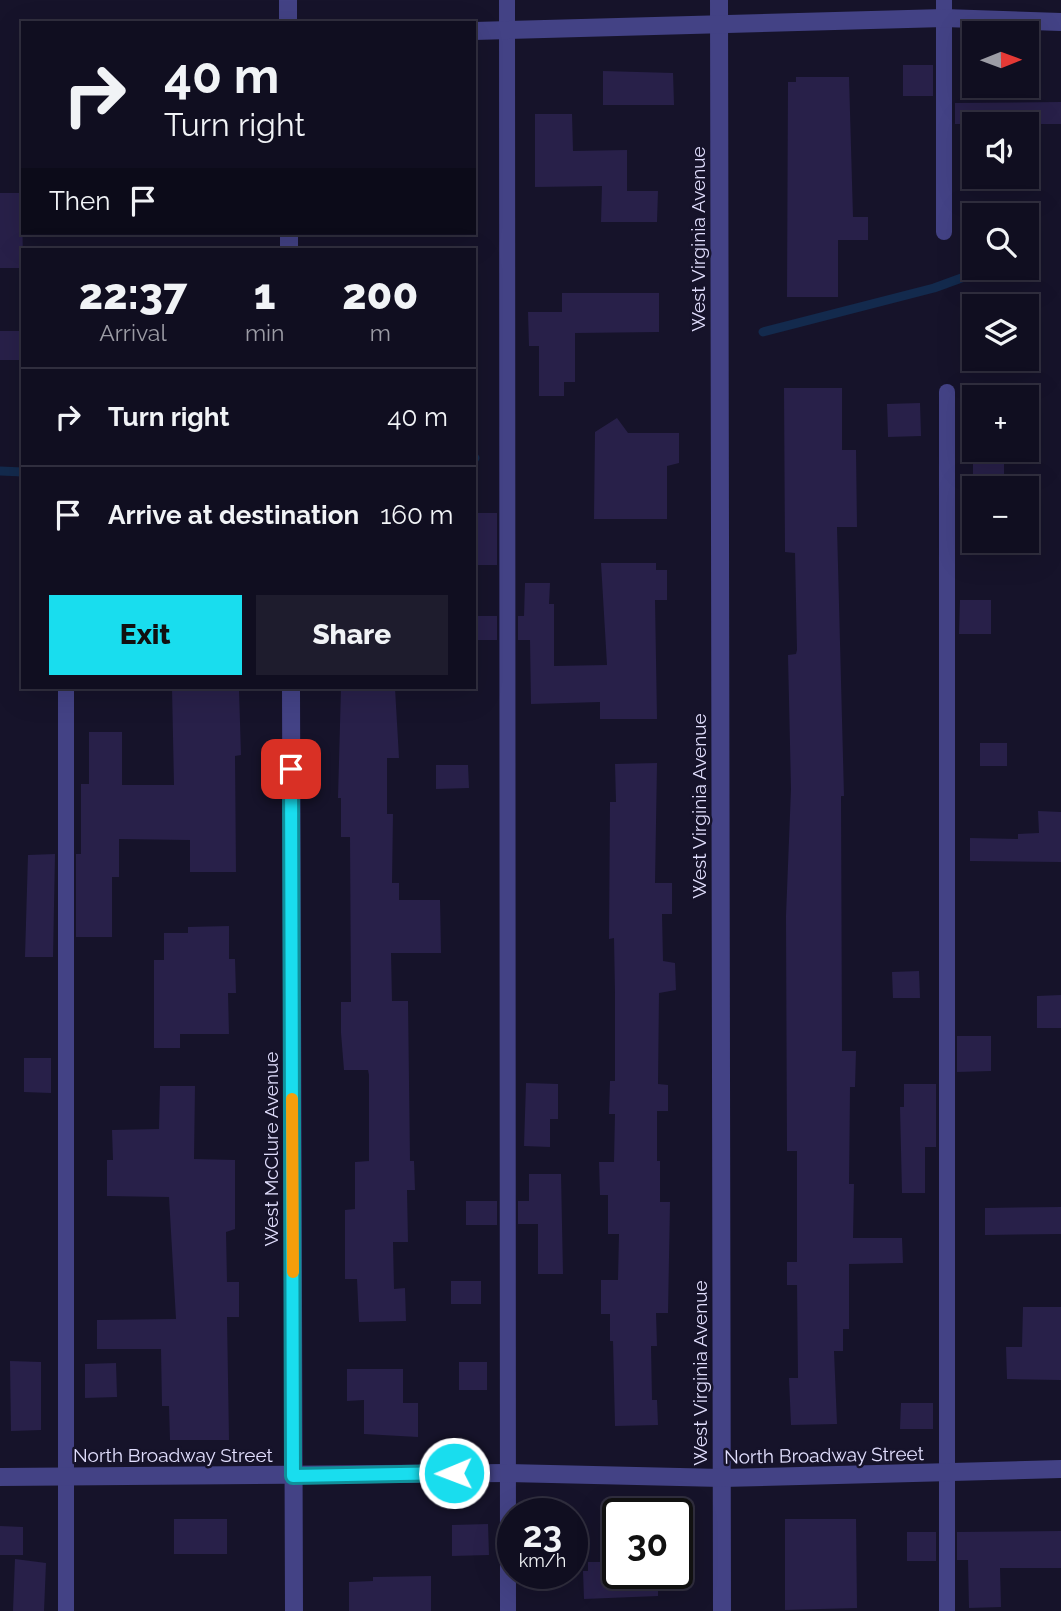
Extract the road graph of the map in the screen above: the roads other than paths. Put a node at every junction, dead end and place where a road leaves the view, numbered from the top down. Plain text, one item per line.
1 (288, 0) edge
2 (507, 0) edge
3 (719, 0) edge
4 (944, 9) edge
5 (288, 21) edge
6 (1061, 22) edge
7 (719, 25) junction
8 (507, 29) junction
9 (476, 31) edge
10 (944, 232) dead end
11 (947, 392) dead end
12 (66, 689) edge
13 (290, 689) edge
14 (1061, 1469) edge
15 (508, 1473) junction
16 (946, 1474) junction
17 (293, 1476) junction
18 (0, 1477) edge
19 (65, 1477) junction
20 (722, 1478) junction
21 (66, 1611) edge
22 (294, 1611) edge
23 (508, 1611) edge
24 (722, 1611) edge
25 (947, 1611) edge

1 - 5 street
2 - 8 lane
3 - 7 street, West Virginia Avenue
4 - 6 street
4 - 7 street
4 - 10 lane
7 - 8 street
7 - 20 street, West Virginia Avenue
8 - 9 street
8 - 15 lane
11 - 16 lane
12 - 19 lane
13 - 17 street, West McClure Avenue
14 - 16 street, North Broadway Street
15 - 17 street, North Broadway Street
15 - 20 street, North Broadway Street
15 - 23 lane
16 - 20 street, North Broadway Street
16 - 25 lane
17 - 19 street, North Broadway Street
17 - 22 street, West McClure Avenue
18 - 19 street, North Broadway Street
19 - 21 lane
20 - 24 street, West Virginia Avenue

